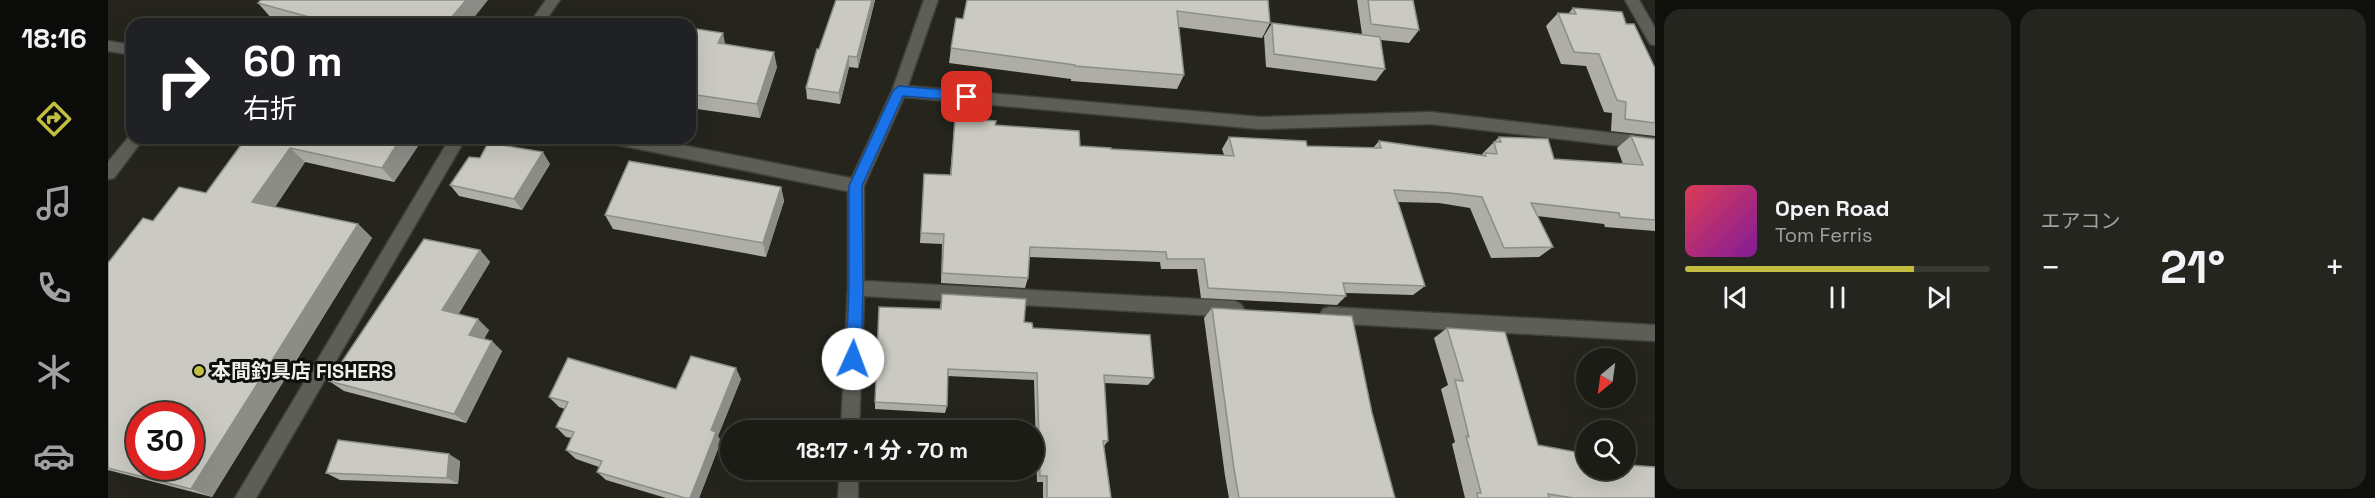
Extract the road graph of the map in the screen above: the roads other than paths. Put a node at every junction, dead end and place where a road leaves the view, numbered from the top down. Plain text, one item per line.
1 (553, 0) edge
2 (931, 0) edge
3 (1632, 0) edge
4 (540, 18) edge
5 (1655, 40) edge
6 (108, 46) edge
7 (126, 49) edge
8 (899, 91) junction
9 (131, 144) edge
10 (454, 144) edge
11 (644, 144) edge
12 (1655, 144) edge
13 (108, 172) edge
14 (856, 186) junction
15 (856, 288) junction
16 (1250, 310) edge
17 (1309, 314) edge
18 (1655, 333) edge
19 (850, 420) edge
20 (849, 480) edge
21 (245, 498) edge
22 (848, 498) edge

1 - 4 street
2 - 8 street
3 - 5 street
6 - 7 street
8 - 12 street
8 - 14 street
9 - 13 street
10 - 21 street
11 - 14 street
14 - 15 street
15 - 16 street
15 - 19 street
17 - 18 street
20 - 22 street

